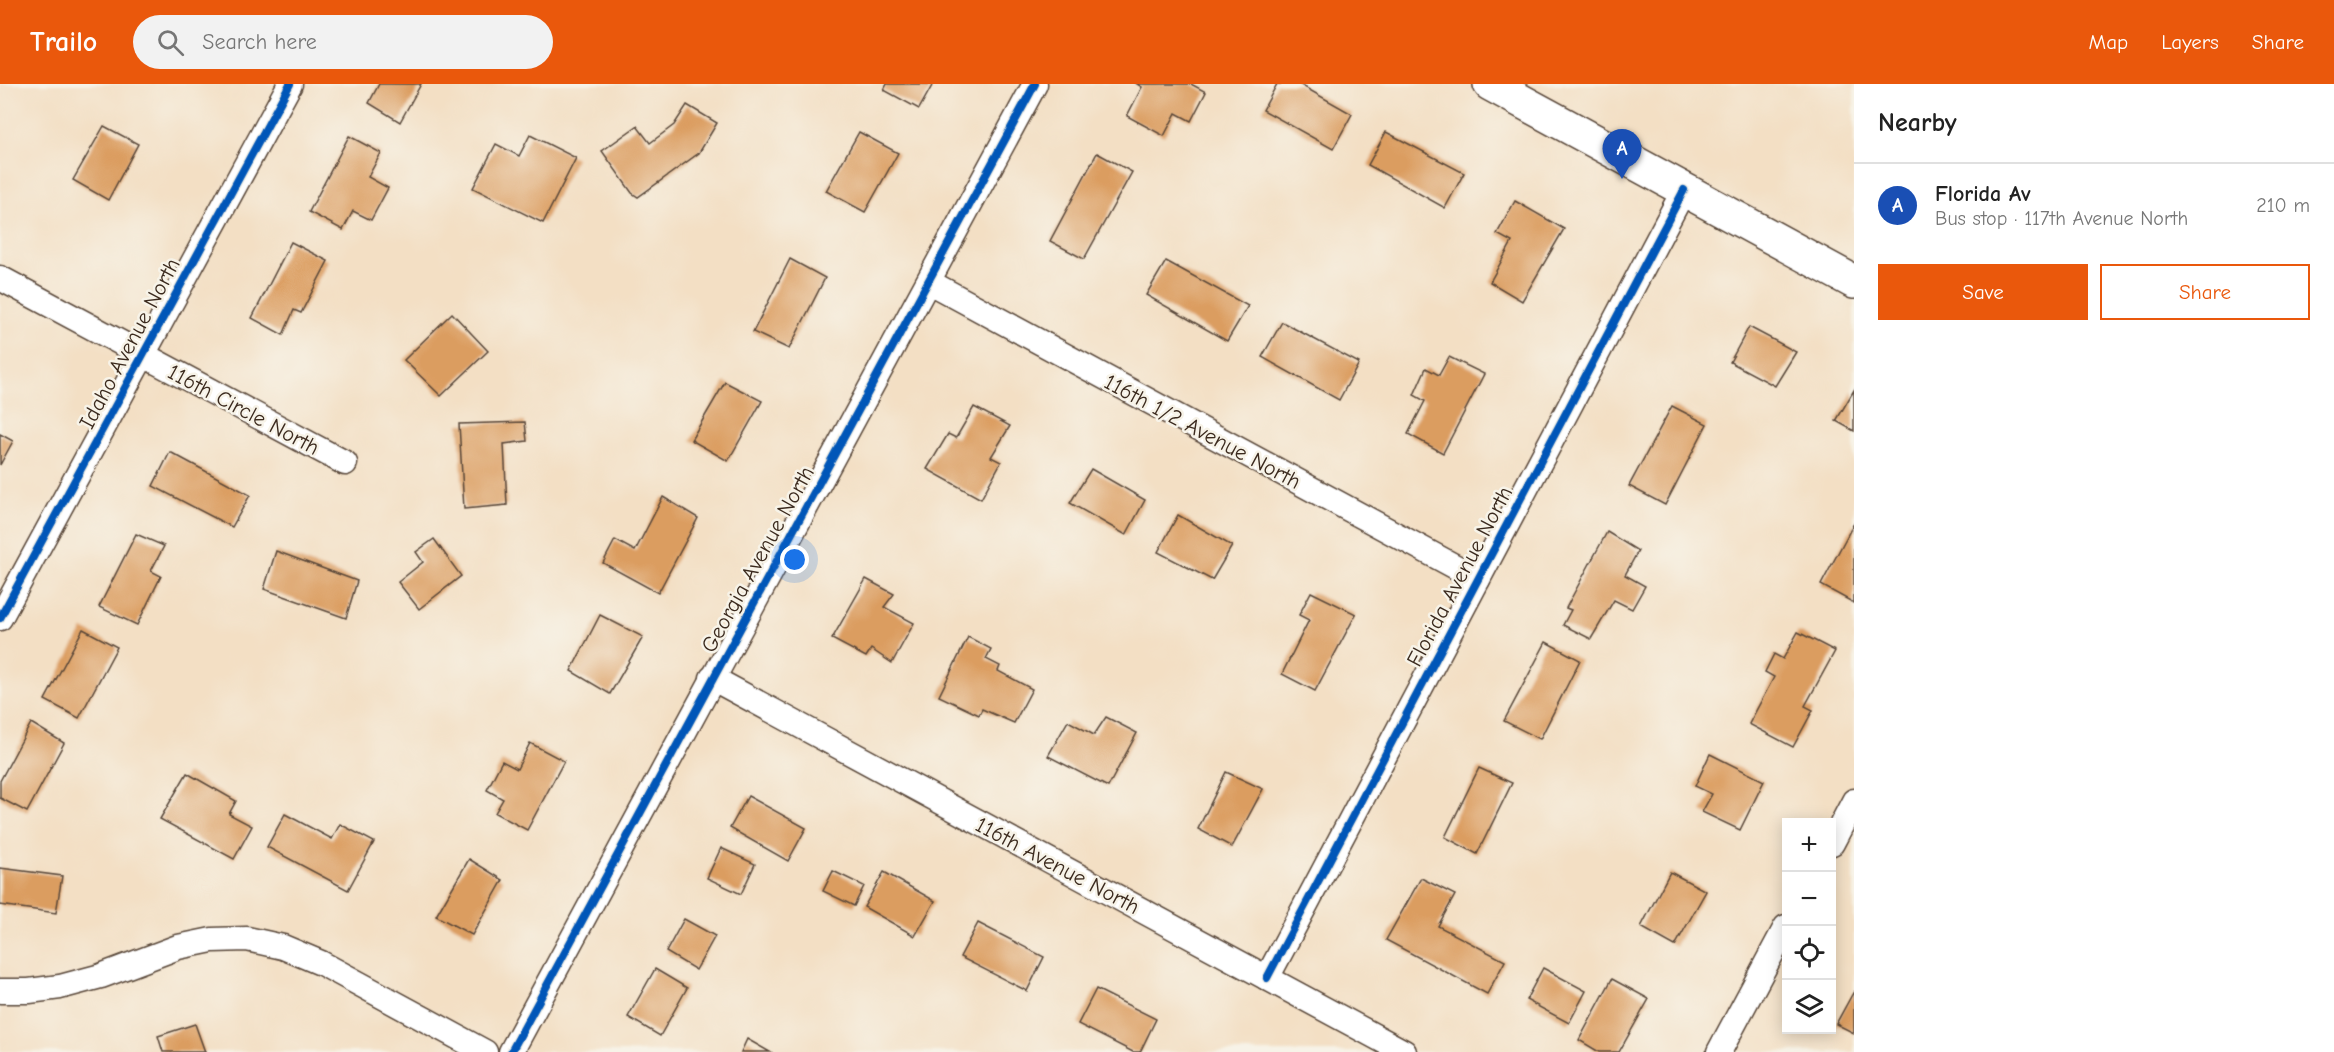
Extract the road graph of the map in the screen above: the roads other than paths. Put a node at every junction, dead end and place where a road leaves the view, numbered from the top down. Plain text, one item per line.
1 (290, 84) edge
2 (1035, 84) edge
3 (1506, 88) edge
4 (1684, 190) junction
5 (0, 278) edge
6 (929, 282) junction
7 (1854, 282) edge
8 (142, 356) junction
9 (345, 463) dead end
10 (1478, 579) junction
11 (0, 618) edge
12 (712, 678) junction
13 (1854, 801) edge
14 (1836, 835) edge
15 (1782, 934) edge
16 (1267, 978) junction
17 (0, 990) edge
18 (485, 1052) edge
19 (511, 1052) edge
20 (1404, 1052) edge
21 (1719, 1052) edge

1 - 8 street, Idaho Avenue North
2 - 6 street, Georgia Avenue North
3 - 4 street
4 - 7 street
4 - 10 street, Florida Avenue North
5 - 8 street
6 - 10 street, 116th 1/2 Avenue North
6 - 12 street, Georgia Avenue North
8 - 9 street, 116th Circle North
8 - 11 street, Idaho Avenue North
10 - 16 street, Florida Avenue North
12 - 16 street, 116th Avenue North
12 - 19 street, Georgia Avenue North
13 - 14 street
15 - 21 street
16 - 20 street, 116th Avenue North
17 - 18 street

